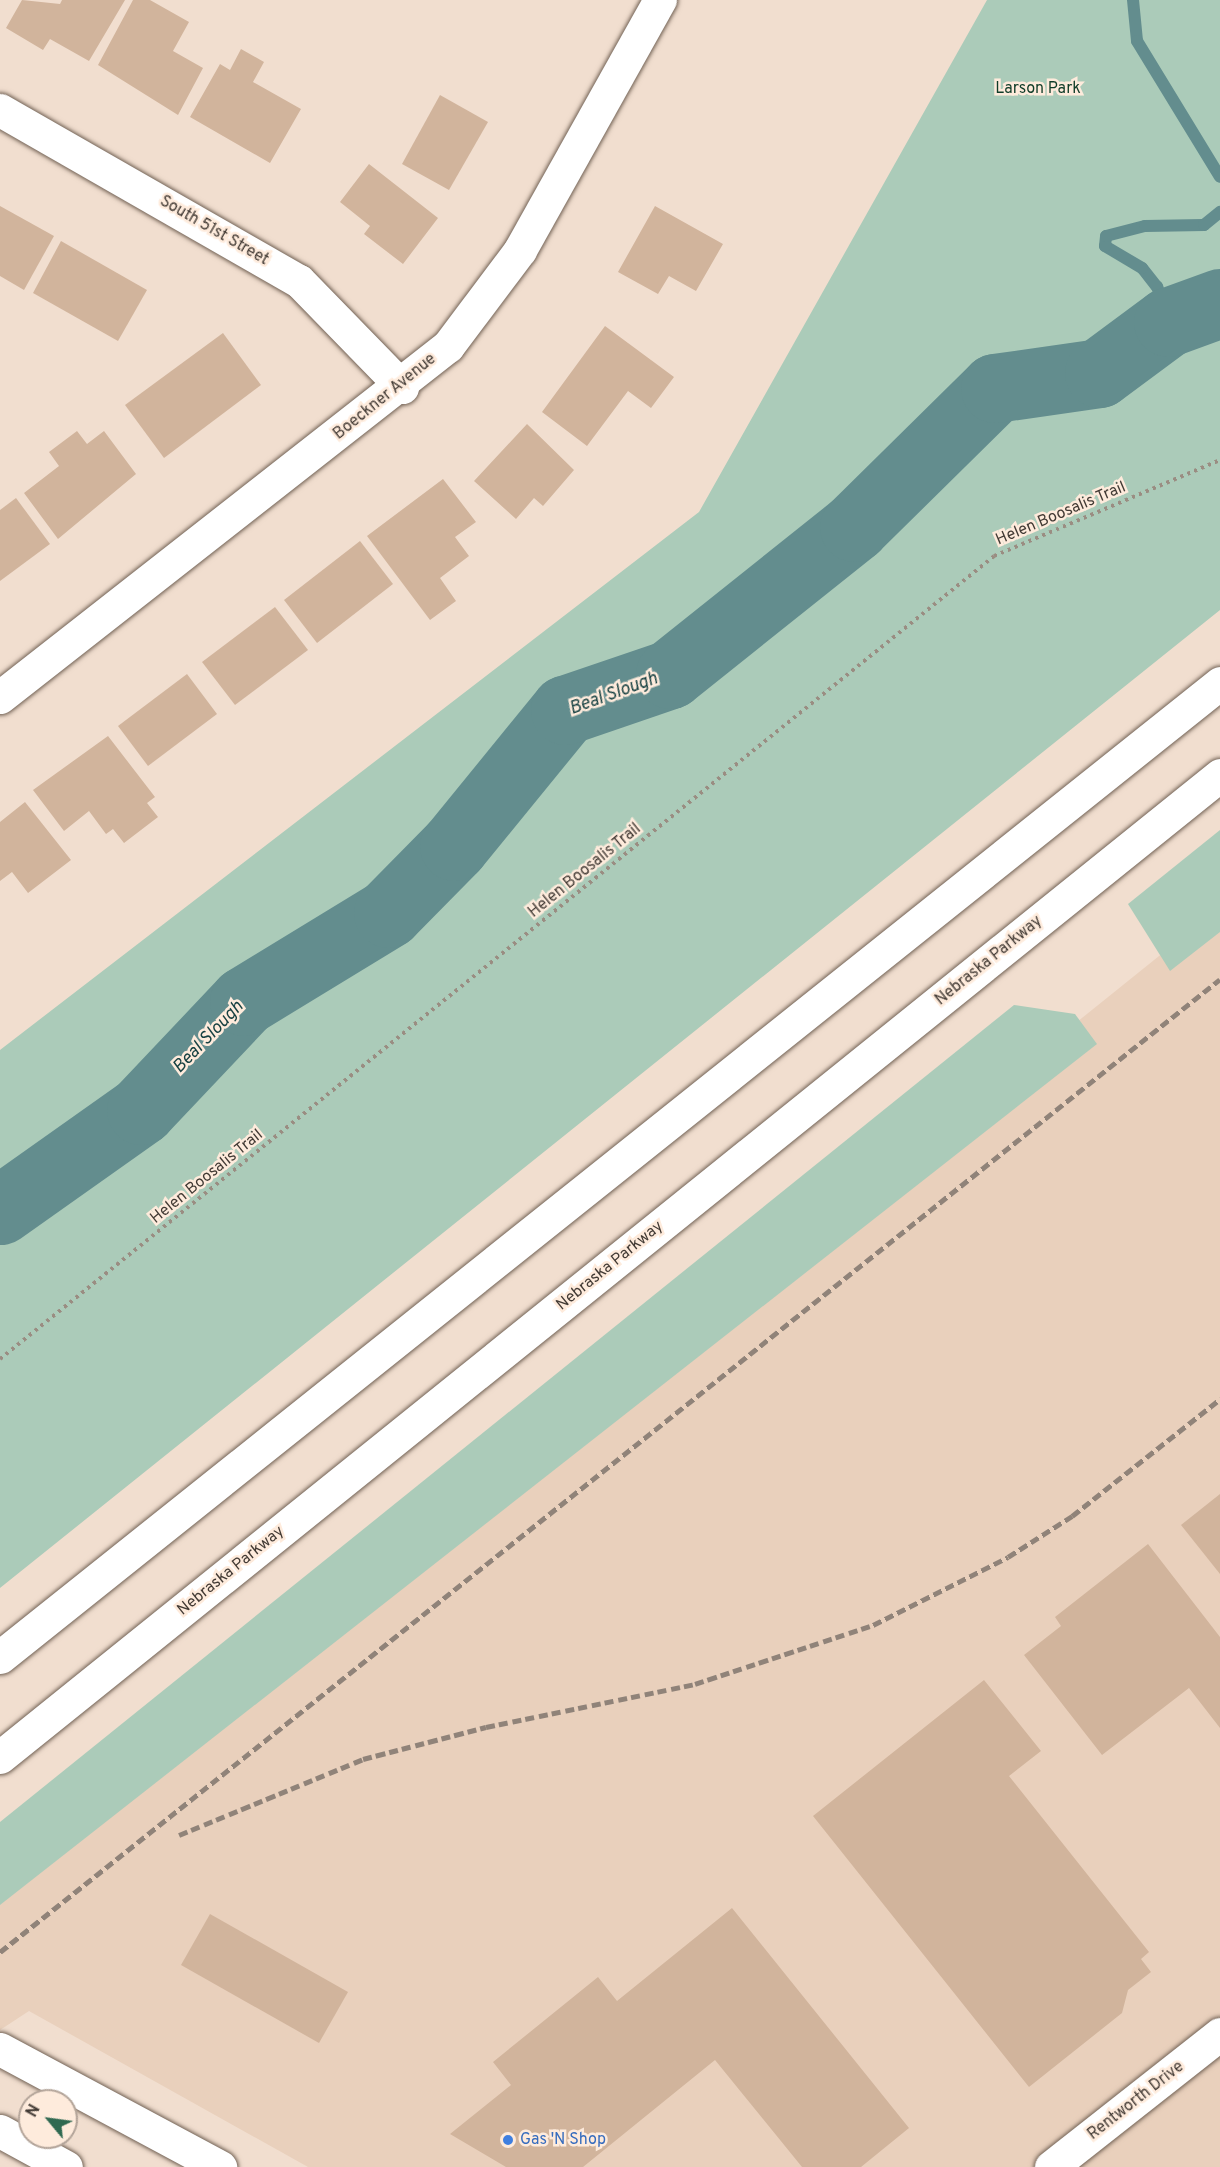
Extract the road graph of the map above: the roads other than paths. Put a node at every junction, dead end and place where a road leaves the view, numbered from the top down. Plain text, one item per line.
1 (660, 0) edge
2 (0, 110) edge
3 (402, 387) junction
4 (1220, 683) edge
5 (0, 697) edge
6 (1220, 775) edge
7 (0, 1658) edge
8 (0, 1757) edge
9 (1220, 2034) edge
10 (0, 2049) edge
11 (0, 2131) edge
12 (66, 2167) edge
13 (220, 2167) edge
14 (1051, 2167) edge

1 - 3 main road, Boeckner Avenue
2 - 3 main road, South 51st Street
3 - 5 main road, Boeckner Avenue
4 - 7 main road
6 - 8 main road, Nebraska Parkway
9 - 14 main road, Rentworth Drive
10 - 13 main road
11 - 12 main road

